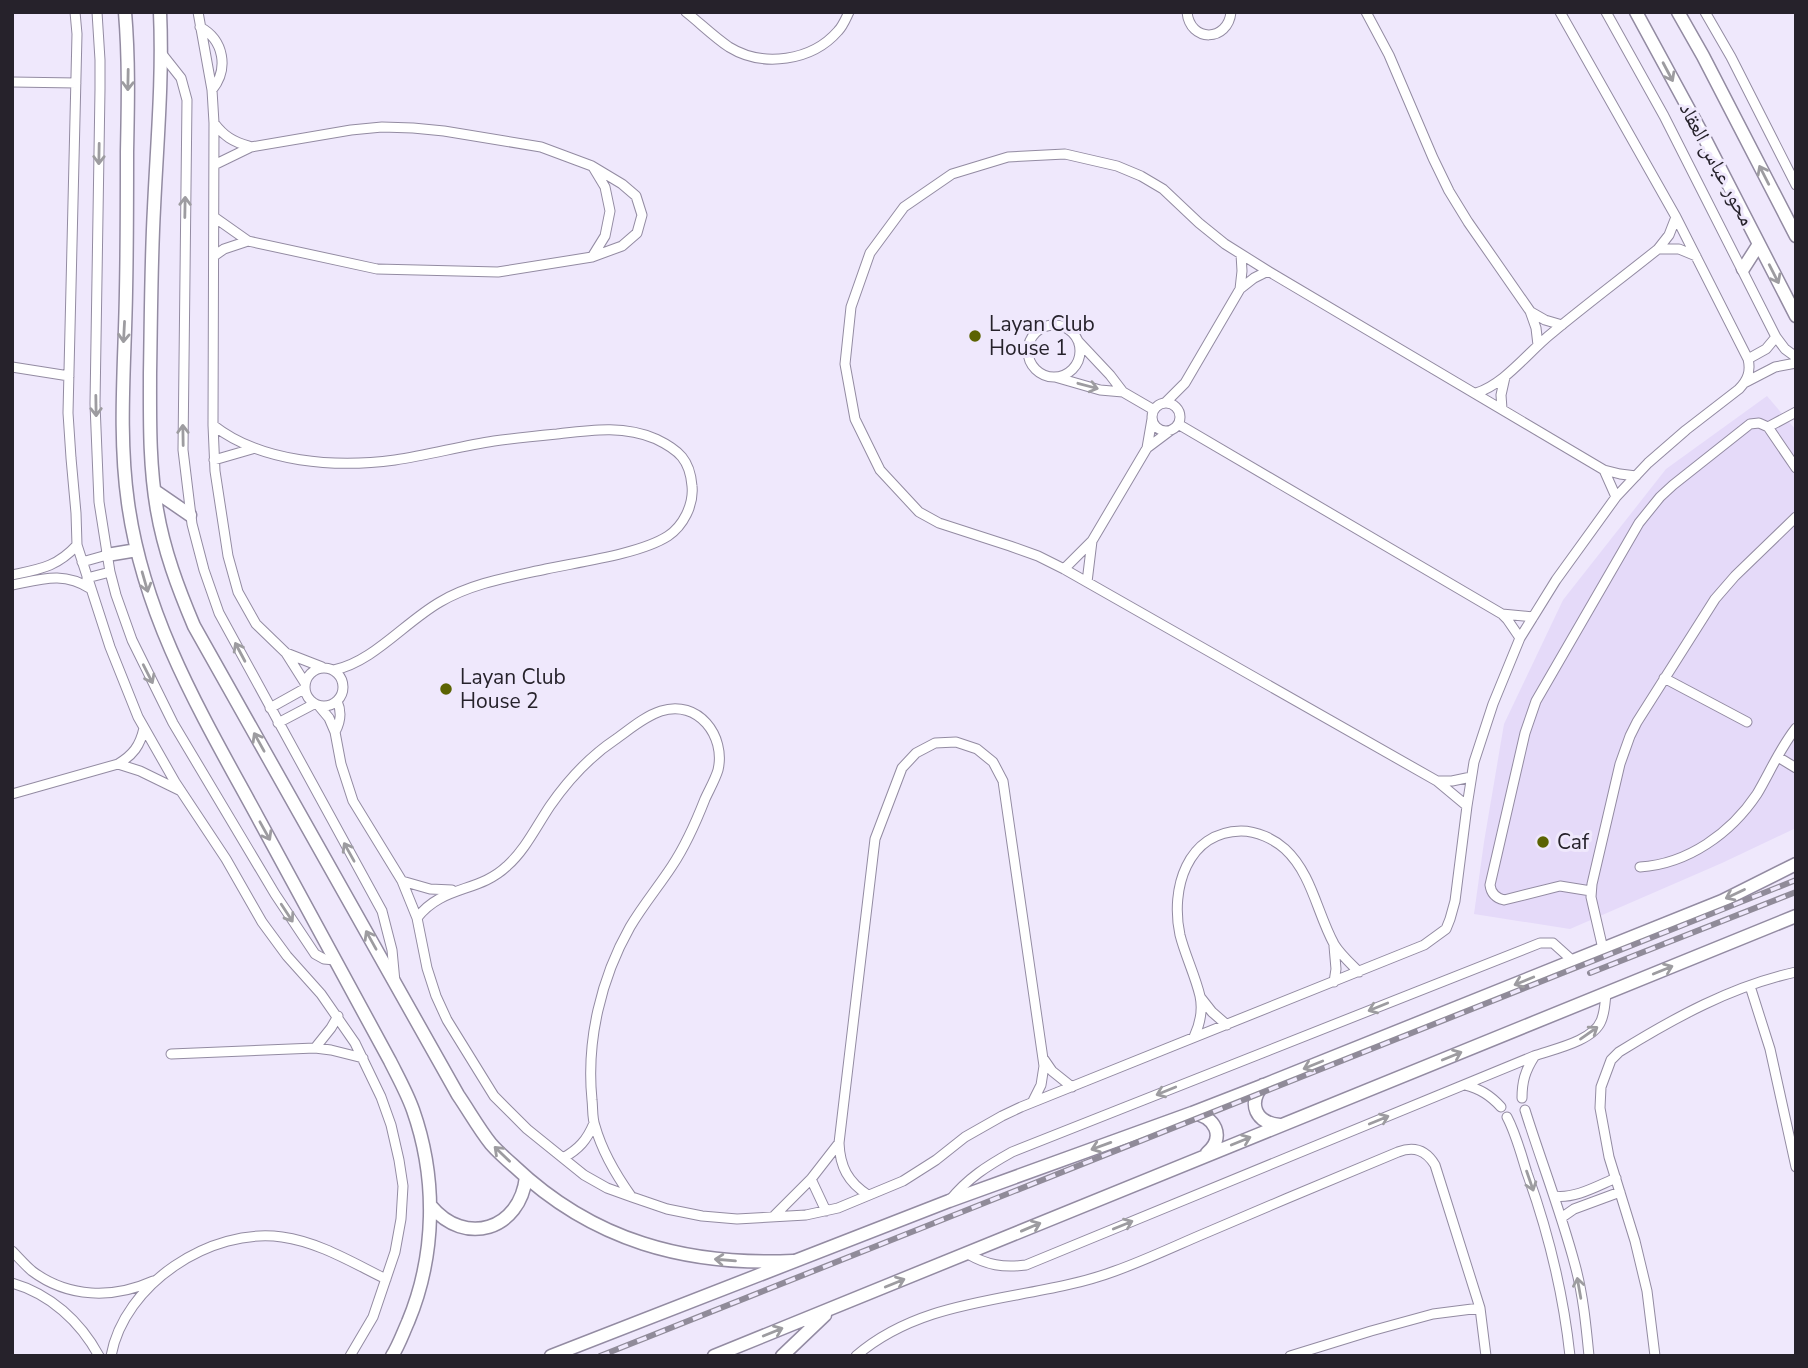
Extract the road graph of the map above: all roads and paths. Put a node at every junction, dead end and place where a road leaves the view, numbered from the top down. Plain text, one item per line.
1 (75, 12) edge
2 (97, 12) edge
3 (125, 12) edge
4 (160, 12) edge
5 (198, 12) edge
6 (686, 12) edge
7 (849, 12) edge
8 (1187, 12) edge
9 (1231, 12) edge
10 (1366, 12) edge
11 (1560, 12) edge
12 (1606, 12) edge
13 (1636, 12) edge
14 (1678, 12) edge
15 (1705, 12) edge
16 (200, 27) junction
17 (162, 54) junction
18 (12, 82) edge
19 (76, 83) junction
20 (212, 89) junction
21 (214, 123) junction
22 (251, 147) junction
23 (214, 165) junction
24 (592, 166) junction
25 (1796, 185) edge
26 (214, 217) junction
27 (1676, 218) junction
28 (1796, 236) edge
29 (248, 241) junction
30 (152, 243) junction
31 (1759, 244) junction
32 (126, 246) junction
33 (1658, 249) junction
34 (1241, 254) junction
35 (214, 256) junction
36 (1696, 256) junction
37 (592, 257) junction
38 (1743, 270) junction
39 (1268, 271) junction
40 (1240, 289) junction
41 (152, 290) junction
42 (126, 292) junction
43 (1530, 311) junction
44 (1796, 316) edge
45 (1562, 325) junction
46 (1776, 337) junction
47 (1078, 341) junction
48 (1538, 345) junction
49 (1796, 356) edge
50 (1748, 359) junction
51 (1796, 363) edge
52 (12, 367) edge
53 (1505, 375) junction
54 (69, 376) junction
55 (1054, 377) junction
56 (1185, 383) junction
57 (1746, 383) junction
58 (1122, 392) junction
59 (1476, 393) junction
60 (1166, 402) junction
61 (1502, 409) junction
62 (1796, 412) edge
63 (1152, 414) junction
64 (1176, 423) junction
65 (213, 425) junction
66 (1768, 427) junction
67 (1147, 448) junction
68 (254, 449) junction
69 (214, 460) junction
70 (1796, 468) edge
71 (1604, 470) junction
72 (1636, 475) junction
73 (155, 491) junction
74 (1616, 497) junction
75 (190, 515) junction
76 (1796, 517) edge
77 (1092, 541) junction
78 (77, 545) junction
79 (137, 550) junction
80 (107, 555) junction
81 (82, 562) junction
82 (42, 569) junction
83 (1064, 569) junction
84 (110, 572) junction
85 (12, 575) edge
86 (87, 578) junction
87 (44, 579) junction
88 (1087, 582) junction
89 (12, 586) edge
90 (91, 589) junction
91 (1502, 614) junction
92 (1532, 617) junction
93 (1520, 638) junction
94 (286, 653) junction
95 (360, 662) junction
96 (322, 667) junction
97 (334, 670) junction
98 (1664, 678) junction
99 (304, 686) junction
100 (343, 686) junction
101 (337, 701) junction
102 (317, 705) junction
103 (270, 708) junction
104 (1747, 722) dead end
105 (278, 723) junction
106 (1783, 725) dead end
107 (144, 728) junction
108 (1795, 728) edge
109 (335, 732) junction
110 (1778, 757) junction
111 (118, 764) junction
112 (1796, 768) edge
113 (1471, 777) junction
114 (1437, 781) junction
115 (181, 791) junction
116 (12, 794) edge
117 (1466, 806) junction
118 (1796, 864) edge
119 (1640, 867) dead end
120 (402, 881) junction
121 (458, 890) junction
122 (1591, 891) junction
123 (417, 918) junction
124 (1792, 920) edge
125 (1334, 944) junction
126 (1603, 949) junction
127 (335, 960) junction
128 (1573, 961) junction
129 (1359, 972) junction
130 (1796, 972) edge
131 (1334, 982) junction
132 (395, 984) junction
133 (1750, 986) junction
134 (1606, 993) junction
135 (1200, 997) junction
136 (338, 1016) junction
137 (1227, 1025) junction
138 (1195, 1037) junction
139 (314, 1048) junction
140 (171, 1054) dead end
141 (1534, 1056) junction
142 (1042, 1057) junction
143 (363, 1058) junction
144 (1264, 1085) junction
145 (1465, 1085) junction
146 (1072, 1087) junction
147 (1522, 1098) dead end
148 (1033, 1102) junction
149 (1501, 1107) dead end
150 (1525, 1110) dead end
151 (1192, 1113) junction
152 (1507, 1117) dead end
153 (594, 1124) junction
154 (1280, 1125) junction
155 (1531, 1128) junction
156 (1514, 1135) junction
157 (839, 1143) junction
158 (1204, 1156) junction
159 (563, 1158) junction
160 (821, 1167) junction
161 (1796, 1167) edge
162 (843, 1168) junction
163 (615, 1172) junction
164 (526, 1177) junction
165 (1616, 1178) junction
166 (811, 1179) junction
167 (602, 1185) junction
168 (1620, 1192) junction
169 (868, 1195) junction
170 (1554, 1196) junction
171 (632, 1197) junction
172 (948, 1201) junction
173 (430, 1206) junction
174 (827, 1210) junction
175 (773, 1217) junction
176 (1561, 1218) junction
177 (12, 1251) edge
178 (968, 1254) junction
179 (793, 1261) junction
180 (158, 1279) junction
181 (386, 1279) junction
182 (12, 1283) edge
183 (1480, 1308) junction
184 (831, 1309) junction
185 (586, 1342) junction
186 (99, 1356) edge
187 (111, 1356) edge
188 (350, 1356) edge
189 (392, 1356) edge
190 (551, 1356) edge
191 (582, 1356) edge
192 (714, 1356) edge
193 (782, 1356) edge
194 (856, 1356) edge
195 (1290, 1356) edge
196 (1486, 1356) edge
197 (1570, 1356) edge
198 (1589, 1356) edge
199 (1655, 1356) edge

1 - 19 street
2 -> 80 street
3 -> 32 street
4 - 17 street
5 - 16 street
6 - 7 street
8 - 9 street
10 - 43 street
11 - 27 street
12 - 38 street
13 -> 31 street, محور عباس العقاد
28 -> 14 street, محور عباس العقاد
15 - 25 street
16 - 20 street
16 - 20 street
17 - 30 street
75 -> 17 street
18 - 19 street
19 - 54 street
20 - 21 street
21 - 22 street
21 - 23 street
22 - 23 street
22 - 24 street
23 - 26 street
24 - 37 street
24 - 37 street
26 - 29 street
26 - 35 street
27 - 33 street
27 - 36 street
29 - 35 street
29 - 37 street
30 - 32 street
30 - 41 street
31 - 38 street
31 -> 44 street, محور عباس العقاد
32 - 42 street
33 - 36 street
33 - 45 street
34 - 39 street
34 - 40 street
34 - 83 street
35 - 65 street
36 - 50 street
38 - 46 street
39 - 40 street
39 - 59 street
40 - 56 street
41 - 42 street
41 - 73 street
42 -> 79 street
43 - 45 street
43 - 48 street
45 - 48 street
46 - 49 street
46 - 50 street
47 - 55 street
47 - 55 street
47 - 58 street
48 - 53 street
50 - 57 street
51 - 57 street
52 - 54 street
53 - 59 street
53 - 61 street
54 - 78 street
55 -> 58 street
56 - 60 street
56 - 64 street
57 - 72 street
58 - 63 street
59 - 61 street
60 - 63 street
60 - 64 street
61 - 71 street
62 - 66 street
63 - 64 street
63 - 67 street
64 - 67 street
64 - 91 street
65 - 68 street
65 - 69 street
66 - 70 street
66 - 122 street
67 - 77 street
68 - 69 street
68 - 95 street
69 - 94 street
71 - 72 street
71 - 74 street
72 - 74 street
73 - 75 street
132 -> 73 street
74 - 92 street
103 -> 75 street
76 - 98 street
77 - 83 street
77 - 88 street
78 - 81 street
78 - 82 street
79 - 80 street
79 -> 127 street
80 - 81 street
80 - 84 street
81 - 86 street
82 - 85 street
82 - 87 street
83 - 88 street
84 - 86 street
84 -> 127 street
86 - 90 street
87 - 89 street
87 - 90 street
88 - 114 street
90 - 107 street
91 - 92 street
91 - 93 street
92 - 93 street
93 - 113 street
94 - 96 street
94 - 99 street
95 - 97 street
95 - 100 street
96 - 97 street
96 - 99 street
97 - 100 street
98 - 104 street
98 - 122 street
99 - 102 street
99 - 103 street
100 - 101 street
101 - 102 street
101 - 109 street
102 - 105 street
102 - 109 street
103 - 105 street
132 -> 105 street
106 - 108 street
107 - 111 street
107 - 115 street
108 - 110 street
109 - 120 street
110 - 112 street
110 - 119 street
111 - 115 street
111 - 116 street
113 - 114 street
113 - 117 street
114 - 117 street
115 - 136 street
117 - 129 street
118 -> 126 street
120 - 121 street
120 - 123 street
121 - 123 street
121 - 153 street
122 - 126 street
123 - 159 street
134 -> 124 street
125 - 129 street
125 - 131 street
125 - 135 street
126 - 128 street
127 - 173 street
128 -> 144 street
128 -> 172 street
129 - 131 street
130 - 133 street
131 - 137 street
164 -> 132 street
133 - 161 street
133 - 165 street
141 -> 134 street
154 -> 134 street
135 - 137 street
135 - 138 street
136 - 139 street
136 - 143 street
137 - 138 street
138 - 146 street
139 - 140 street
139 - 143 street
141 - 145 street
141 - 147 street
142 - 146 street
142 - 148 street
142 - 157 street
143 - 181 street
144 - 151 street
144 - 154 street
145 - 149 street
178 -> 145 street
146 - 148 street
148 - 169 street
150 - 155 street
151 - 158 street
151 -> 172 street
152 - 156 street
153 - 159 street
153 - 163 street
158 -> 154 street
155 - 156 street
155 - 170 street
156 -> 197 street
157 - 160 street
157 - 162 street
178 -> 158 street
159 - 167 street
160 - 162 street
160 - 166 street
162 - 169 street
163 - 167 street
163 - 171 street
164 - 173 street
179 -> 164 street
165 - 168 street
165 - 170 street
166 - 174 street
166 - 175 street
167 - 171 street
168 - 176 street
168 - 199 street
169 - 174 street
170 - 176 street
171 - 175 street
172 - 179 street
173 - 189 street
174 - 175 street
198 -> 176 street
177 - 180 street
184 -> 178 street
179 - 185 street
180 - 181 street
180 - 187 street
181 - 188 street
182 - 186 street
183 - 194 street
183 - 195 street
183 - 196 street
192 -> 184 street
184 - 193 street
185 - 190 street
185 - 191 street

